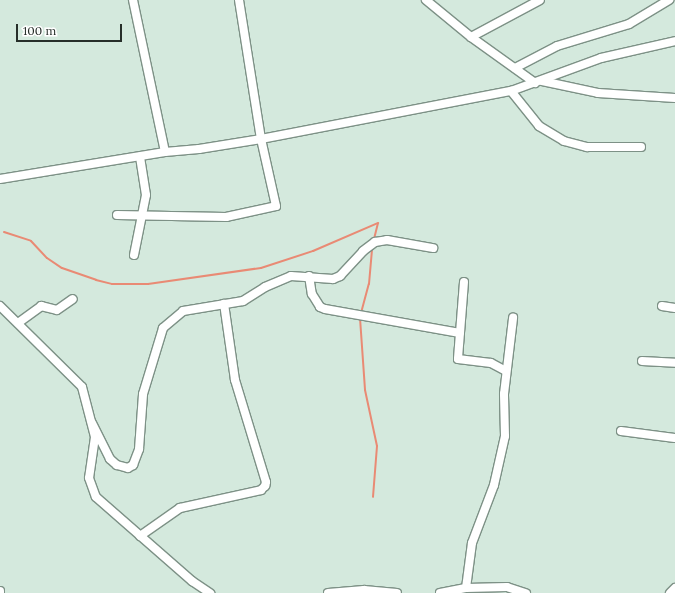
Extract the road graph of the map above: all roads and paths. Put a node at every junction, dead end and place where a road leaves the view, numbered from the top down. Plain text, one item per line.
1 (134, 0) edge
2 (238, 0) edge
3 (426, 0) edge
4 (540, 0) edge
5 (669, 0) edge
6 (471, 37) junction
7 (675, 41) edge
8 (515, 68) junction
9 (538, 82) junction
10 (511, 91) junction
11 (675, 98) edge
12 (261, 139) junction
13 (641, 147) dead end
14 (165, 152) junction
15 (140, 156) junction
16 (0, 179) edge
17 (117, 216) dead end
18 (142, 216) junction
19 (433, 248) dead end
20 (134, 254) dead end
21 (309, 276) junction
22 (464, 282) dead end
23 (73, 299) dead end
24 (224, 304) junction
25 (0, 306) edge
26 (662, 306) dead end
27 (675, 308) edge
28 (513, 318) dead end
29 (18, 323) junction
30 (460, 333) junction
31 (642, 361) dead end
32 (675, 363) edge
33 (506, 371) junction
34 (92, 423) junction
35 (621, 431) dead end
36 (675, 438) edge
37 (140, 536) junction
38 (466, 588) junction
39 (675, 588) edge
40 (383, 592) edge
41 (210, 593) edge
42 (329, 593) edge
43 (397, 593) edge
44 (440, 593) edge
45 (526, 593) edge
46 (670, 593) edge

1 - 14 street
2 - 12 street
3 - 6 street
4 - 6 street
5 - 8 street
6 - 8 street
7 - 9 street
8 - 9 street
9 - 10 street
9 - 11 street
10 - 12 street
10 - 13 street
12 - 14 street
12 - 18 street
14 - 15 street
15 - 16 street
15 - 18 street
17 - 18 street
18 - 20 street
19 - 21 street
21 - 24 street
21 - 30 street
22 - 30 street
23 - 29 street
24 - 34 street
24 - 37 street
25 - 29 street
26 - 27 street
28 - 33 street
29 - 34 street
30 - 33 street
31 - 32 street
33 - 38 street
34 - 37 street
35 - 36 street
37 - 41 street
38 - 44 street
38 - 45 street
39 - 46 street
40 - 42 street
40 - 43 street

